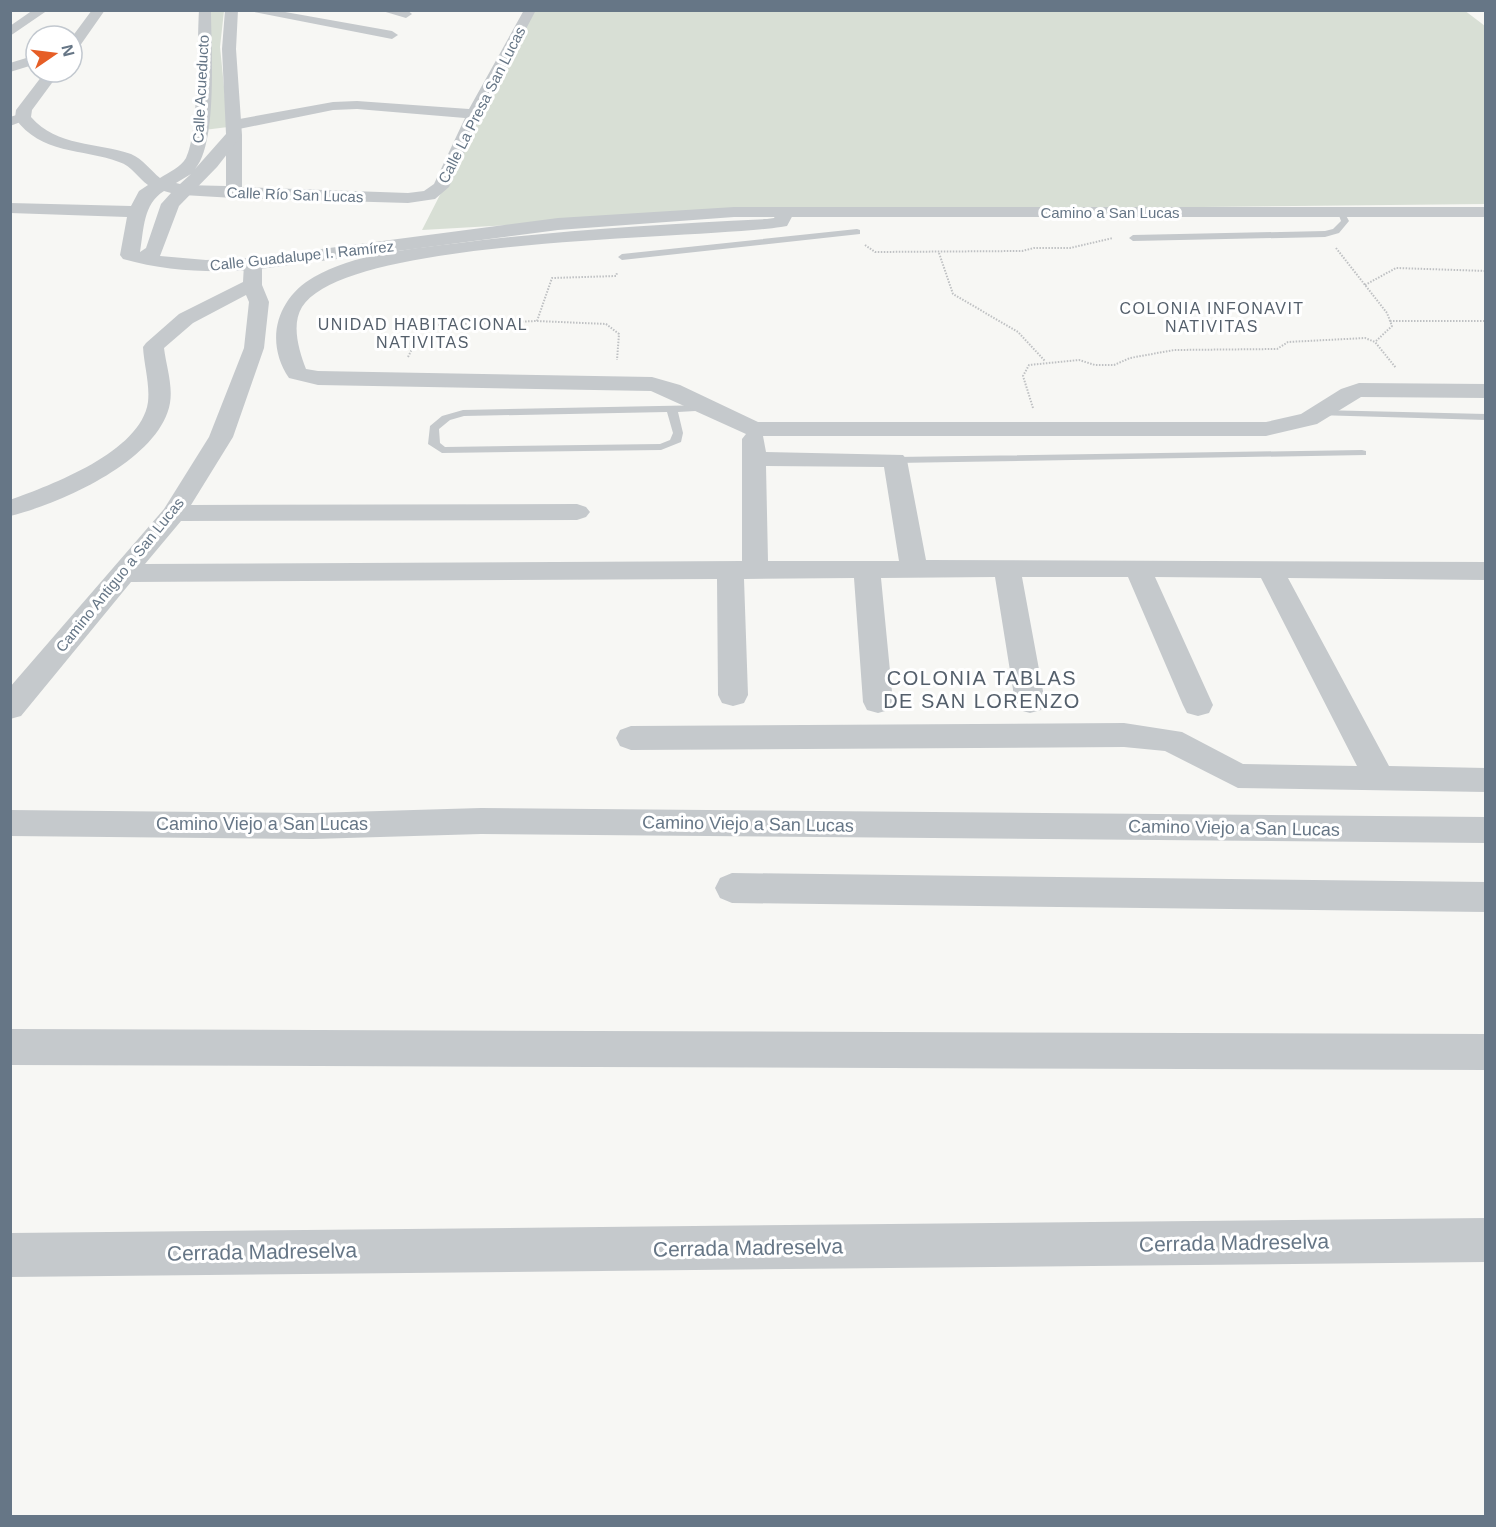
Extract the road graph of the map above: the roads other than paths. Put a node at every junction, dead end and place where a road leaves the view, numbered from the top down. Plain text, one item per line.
1 (42, 10) edge
2 (99, 10) edge
3 (205, 10) edge
4 (232, 10) edge
5 (250, 10) edge
6 (317, 10) edge
7 (386, 10) edge
8 (530, 10) edge
9 (84, 31) edge
10 (10, 32) edge
11 (392, 35) dead end
12 (44, 84) edge
13 (474, 114) junction
14 (17, 120) edge
15 (234, 130) junction
16 (201, 135) junction
17 (153, 190) junction
18 (183, 190) junction
19 (234, 193) junction
20 (429, 195) joint
21 (10, 208) edge
22 (101, 209) junction
23 (734, 212) joint
24 (1340, 212) junction
25 (1485, 212) edge
26 (136, 219) junction
27 (162, 224) junction
28 (780, 225) junction
29 (857, 232) road end
30 (1133, 238) road end
31 (622, 257) road end
32 (147, 260) junction
33 (253, 275) junction
34 (1485, 391) edge
35 (710, 408) junction
36 (672, 410) junction
37 (1320, 413) junction
38 (1485, 417) edge
39 (754, 429) junction
40 (1362, 453) dead end
41 (754, 459) junction
42 (895, 460) junction
43 (10, 509) edge
44 (577, 512) dead end
45 (174, 513) junction
46 (1138, 568) junction
47 (867, 569) junction
48 (914, 569) junction
49 (1007, 569) junction
50 (742, 570) junction
51 (1270, 570) junction
52 (1485, 571) edge
53 (123, 573) junction
54 (733, 695) dead end
55 (878, 702) dead end
56 (1030, 702) dead end
57 (1198, 705) dead end
58 (10, 708) edge
59 (631, 738) dead end
60 (1380, 780) junction
61 (1485, 780) edge
62 (10, 823) edge
63 (1485, 830) edge
64 (732, 888) dead end
65 (1485, 897) edge
66 (10, 1047) edge
67 (1485, 1052) edge
68 (1485, 1240) edge
69 (10, 1255) edge

1 - 10 street
2 - 9 street
3 - 16 street, Calle Acueducto
4 - 15 street, Calle Acueducto
5 - 11 street
6 - 7 street
8 - 13 street, Calle La Presa San Lucas
12 - 14 street
13 - 15 street
13 - 20 street, Calle La Presa San Lucas
14 - 17 street
15 - 16 street
15 - 18 street, Calle Acueducto
15 - 19 street, Calle Acueducto
16 - 17 street, Calle Acueducto
17 - 18 street, Calle Río San Lucas
17 - 22 street
17 - 26 street
18 - 19 street, Calle Río San Lucas
18 - 27 street, Calle Acueducto
19 - 20 street, Calle Río San Lucas
21 - 22 street
22 - 26 street
23 - 28 street, Camino a San Lucas
23 - 33 street, Calle Guadalupe I. Ramírez
24 - 25 street, Camino a San Lucas
24 - 28 street, Camino a San Lucas
24 - 30 lane
26 - 27 street
26 - 32 street
27 - 32 street, Calle Acueducto
28 - 29 lane
28 - 31 lane
28 - 35 street
32 - 33 street, Calle Guadalupe I. Ramírez
33 - 43 street
33 - 45 street, Camino Antiguo a San Lucas
34 - 37 street
35 - 36 lane
35 - 39 street
36 - 36 lane
37 - 38 lane
37 - 39 street
39 - 41 street
40 - 42 lane
41 - 42 street
41 - 50 street
42 - 48 street
44 - 45 street
45 - 53 street, Camino Antiguo a San Lucas
46 - 49 street
46 - 51 street
46 - 57 street
47 - 48 street
47 - 50 street
47 - 55 street
48 - 49 street
49 - 56 street
50 - 53 street
50 - 54 street
51 - 52 street
51 - 60 street
53 - 58 street, Camino Antiguo a San Lucas
59 - 60 street
60 - 61 street
62 - 63 street, Camino Viejo a San Lucas
64 - 65 street
66 - 67 street
68 - 69 street, Cerrada Madreselva

